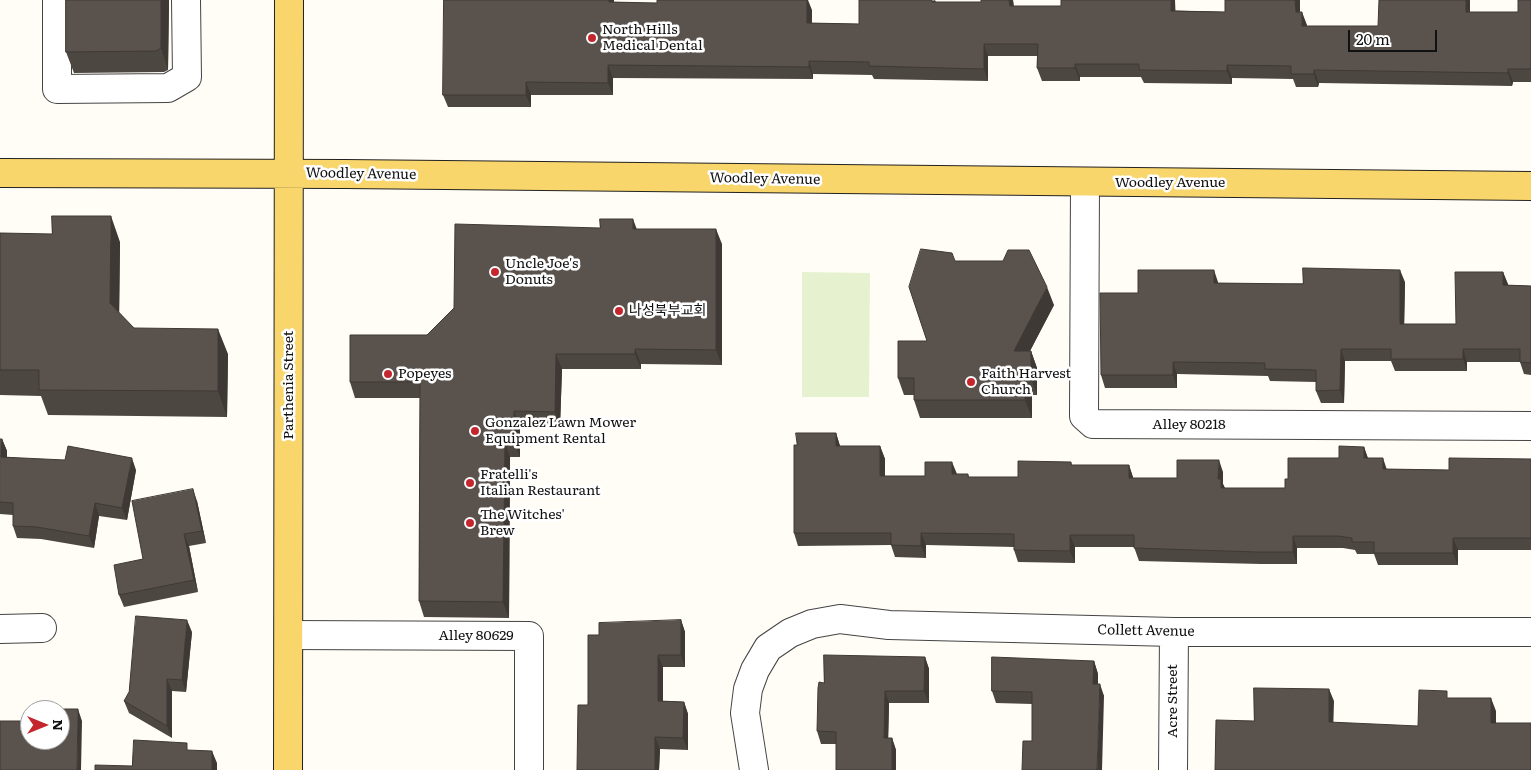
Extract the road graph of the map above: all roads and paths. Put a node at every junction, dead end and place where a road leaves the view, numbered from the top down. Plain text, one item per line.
1 (57, 0) edge
2 (186, 0) edge
3 (289, 0) edge
4 (0, 173) edge
5 (290, 173) junction
6 (1085, 183) junction
7 (1531, 186) edge
8 (1531, 426) edge
9 (42, 628) dead end
10 (0, 629) edge
11 (1174, 632) junction
12 (1531, 632) edge
13 (289, 635) junction
14 (288, 770) edge
15 (529, 770) edge
16 (754, 770) edge
17 (1173, 770) edge

1 - 2 street
3 - 5 main road, Parthenia Street
4 - 5 main road, Woodley Avenue
5 - 6 main road, Woodley Avenue
5 - 13 main road, Parthenia Street
6 - 7 main road, Woodley Avenue
6 - 8 street, Alley 80218
9 - 10 street
11 - 12 street, Collett Avenue
11 - 16 street, Collett Avenue
11 - 17 street, Acre Street
13 - 14 main road, Parthenia Street
13 - 15 street, Alley 80629

